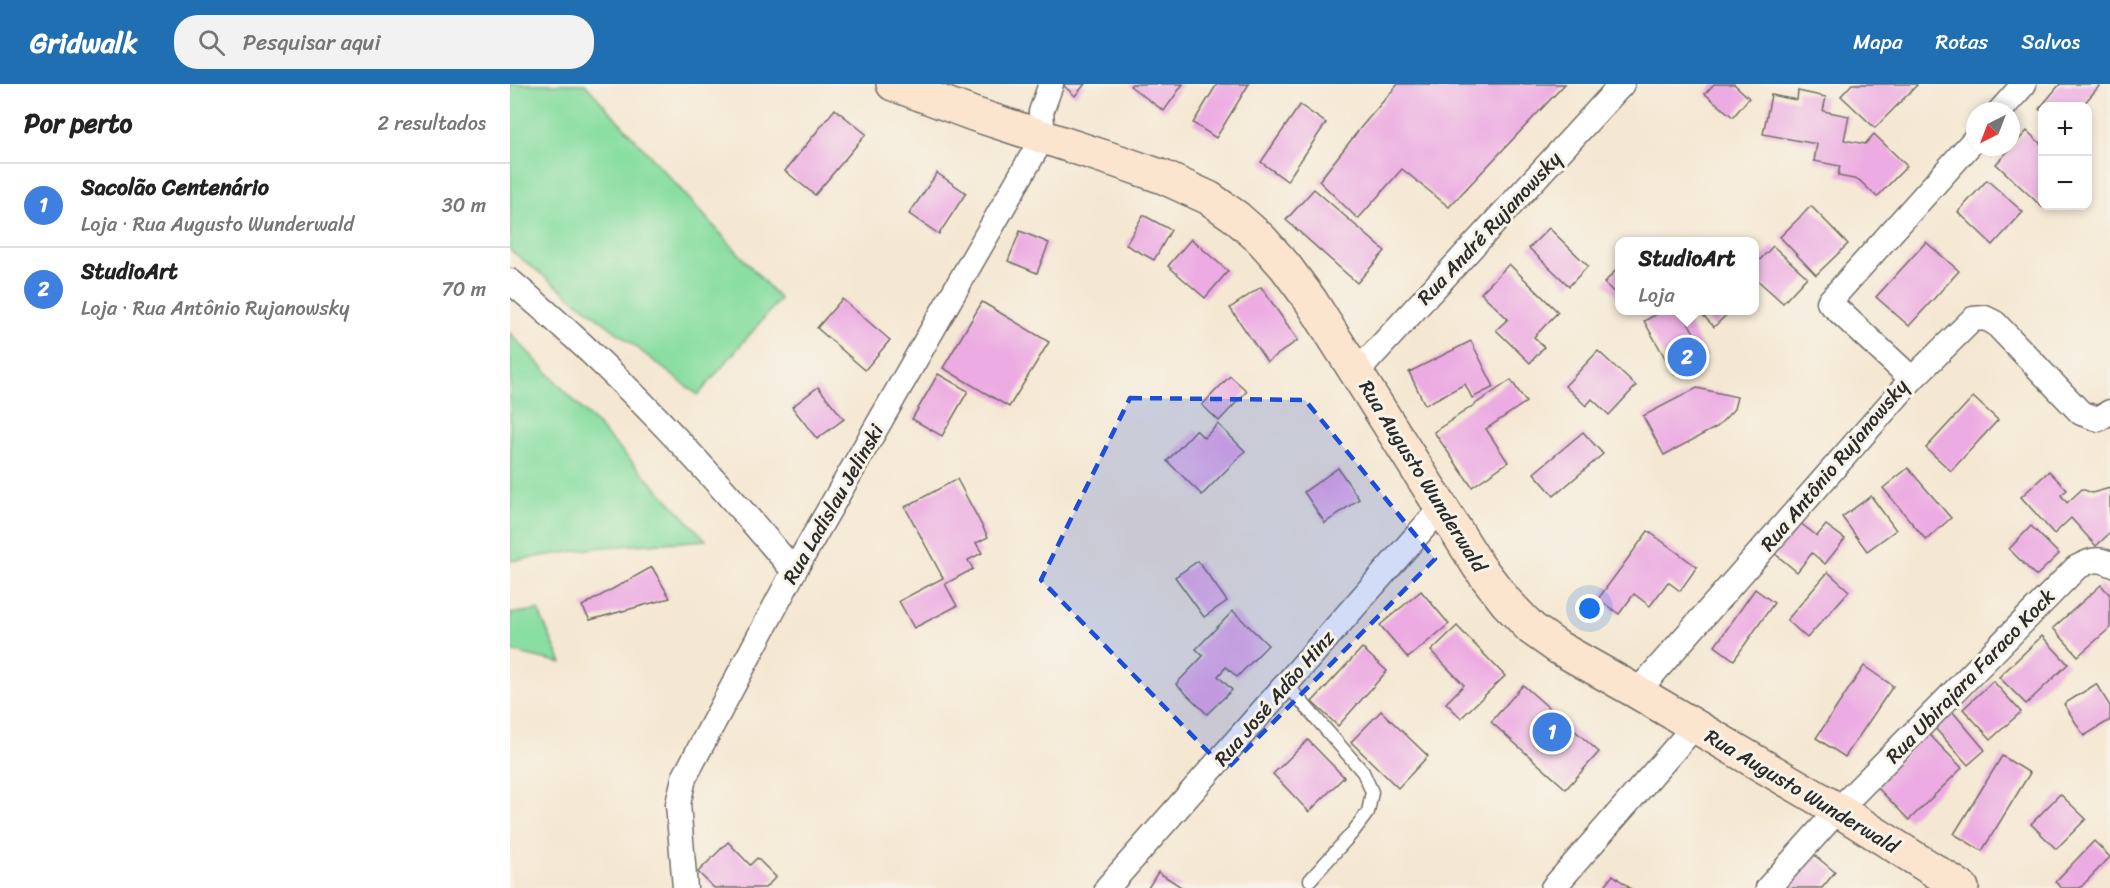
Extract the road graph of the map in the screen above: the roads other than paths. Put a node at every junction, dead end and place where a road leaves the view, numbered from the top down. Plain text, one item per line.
1 (893, 84) edge
2 (1051, 84) edge
3 (1622, 84) edge
4 (2024, 84) edge
5 (2008, 102) edge
6 (1043, 137) junction
7 (1966, 149) edge
8 (510, 281) edge
9 (1357, 372) junction
10 (1912, 379) junction
11 (2110, 412) edge
12 (1441, 508) junction
13 (2110, 564) edge
14 (794, 571) junction
15 (1287, 685) junction
16 (1637, 692) junction
17 (1695, 727) junction
18 (1838, 810) junction
19 (1310, 880) dead end
20 (685, 888) edge
21 (1107, 888) edge
22 (1553, 888) edge
23 (1768, 888) edge
24 (1962, 888) edge

1 - 6 main road, Rua Augusto Wunderwald
2 - 6 street
3 - 9 street, Rua André Rujanowsky
4 - 5 street
6 - 9 main road, Rua Augusto Wunderwald
6 - 14 street, Rua Ladislau Jelinski
7 - 10 street, Rua Antônio Rujanowsky
8 - 14 street
9 - 12 main road, Rua Augusto Wunderwald
10 - 11 street
10 - 16 street, Rua Antônio Rujanowsky
12 - 15 street, Rua José Adão Hinz
12 - 16 main road, Rua Augusto Wunderwald
13 - 18 street, Rua Ubirajara Faraco Kock
14 - 20 street, Rua Ladislau Jelinski
15 - 19 lane
15 - 21 street, Rua José Adão Hinz
16 - 17 main road, Rua Augusto Wunderwald
17 - 18 main road, Rua Augusto Wunderwald
17 - 22 street
18 - 23 street, Rua Ubirajara Faraco Kock
18 - 24 main road, Rua Augusto Wunderwald

